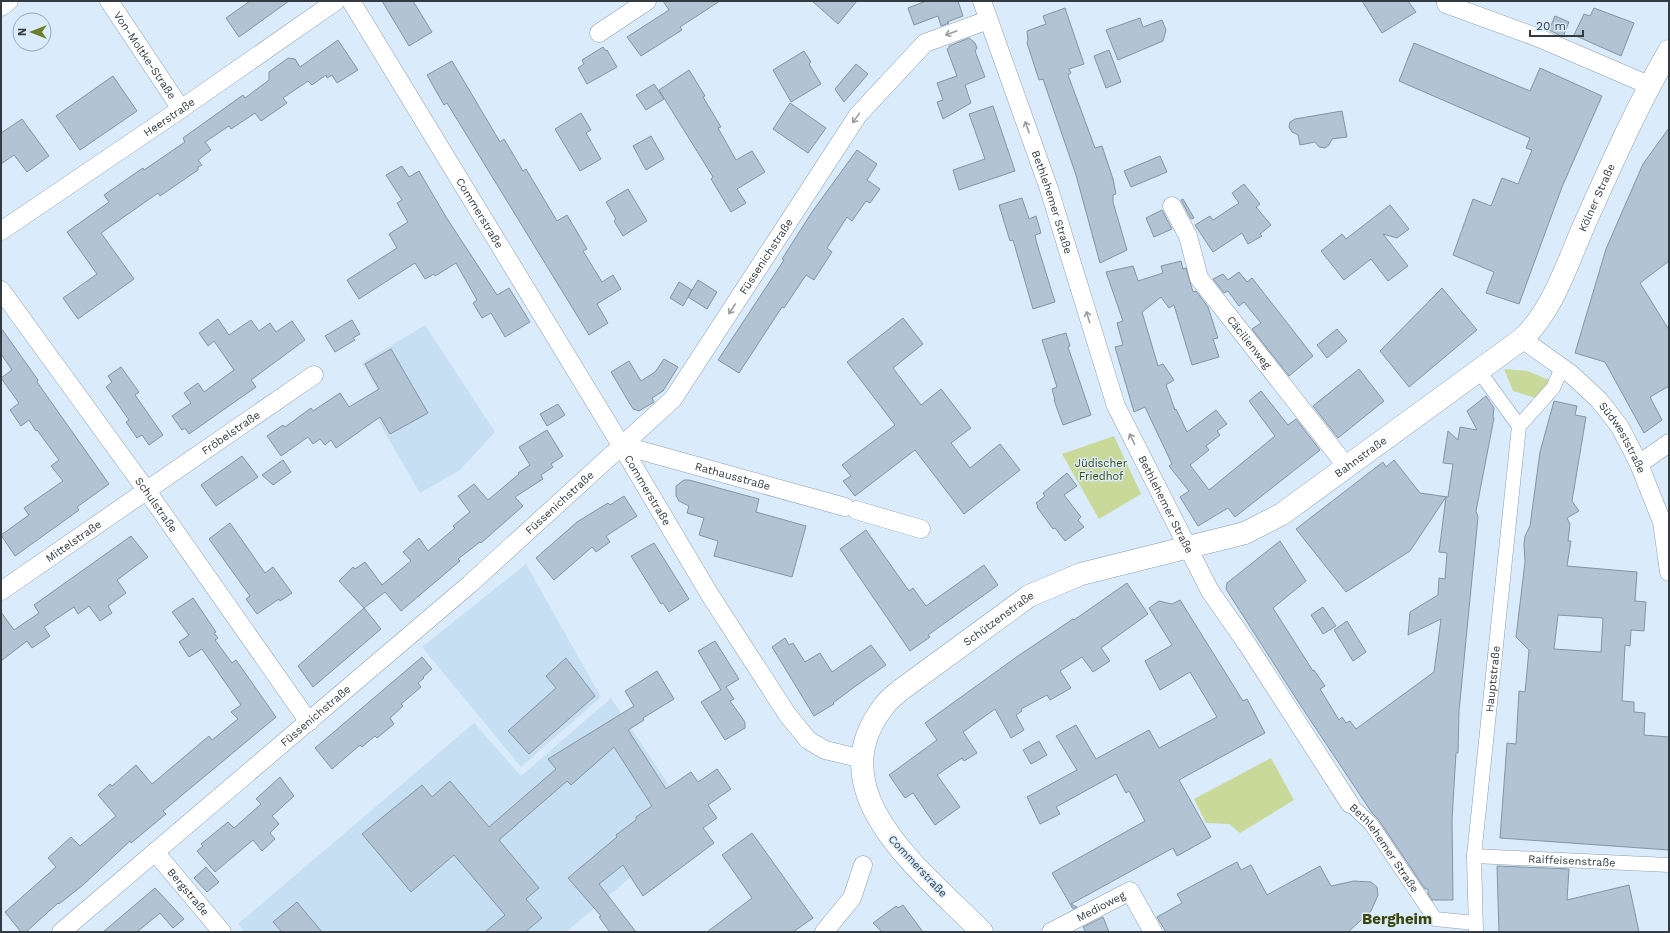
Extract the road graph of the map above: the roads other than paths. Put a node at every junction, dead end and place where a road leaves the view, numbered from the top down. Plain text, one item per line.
1 (9, 1) edge
2 (109, 1) edge
3 (336, 1) edge
4 (351, 1) edge
5 (647, 1) edge
6 (982, 1) edge
7 (1446, 4) dead end
8 (1, 7) edge
9 (988, 20) junction
10 (599, 33) dead end
11 (1669, 51) edge
12 (1651, 86) junction
13 (182, 109) junction
14 (1172, 206) dead end
15 (1, 231) edge
16 (1, 290) edge
17 (1522, 339) junction
18 (1562, 368) junction
19 (1479, 371) junction
20 (314, 375) dead end
21 (1519, 426) junction
22 (1669, 442) edge
23 (621, 445) junction
24 (1639, 464) junction
25 (1347, 466) junction
26 (147, 491) junction
27 (921, 529) dead end
28 (1188, 548) junction
29 (1669, 572) edge
30 (1, 591) edge
31 (309, 722) junction
32 (863, 760) junction
33 (1350, 804) joint
34 (155, 852) junction
35 (1474, 856) junction
36 (863, 865) dead end
37 (1669, 865) edge
38 (1476, 928) edge
39 (61, 932) edge
40 (222, 932) edge
41 (824, 932) edge
42 (982, 932) edge
43 (1051, 932) edge
44 (1153, 932) edge

1 - 8 street
2 - 13 street, Von-Moltke-Straße
3 - 13 street, Heerstraße
4 - 23 street, Commerstraße
5 - 10 street
6 - 9 street, Bethlehemer Straße
7 - 12 street
9 -> 23 street, Füssenichstraße
28 -> 9 street, Bethlehemer Straße
11 - 12 main road, Kölner Straße
12 - 17 main road, Kölner Straße
13 - 15 street, Heerstraße
14 - 25 street, Cäcilienweg
16 - 26 street, Schulstraße
17 - 18 street, Südweststraße
17 - 19 main road, Bahnstraße
18 - 21 street
18 - 24 street, Südweststraße
19 - 21 street
19 - 25 main road, Bahnstraße
20 - 26 street, Fröbelstraße
21 - 35 street, Hauptstraße
22 - 24 street
23 - 27 street, Rathausstraße
23 - 31 street, Füssenichstraße
23 - 32 street, Commerstraße
24 - 29 street, Südweststraße
25 - 28 main road, Bahnstraße
26 - 30 street, Mittelstraße
26 - 31 street, Schulstraße
28 - 32 main road, Schützenstraße
28 - 33 street, Bethlehemer Straße
31 - 34 street, Füssenichstraße
32 - 42 main road, Commerstraße
33 - 38 street, Bethlehemer Straße
34 - 39 street, Füssenichstraße
34 - 40 street, Bergstraße
35 - 37 street, Raiffeisenstraße
35 - 38 street, Hauptstraße
36 - 41 street
43 - 44 street, Medioweg

